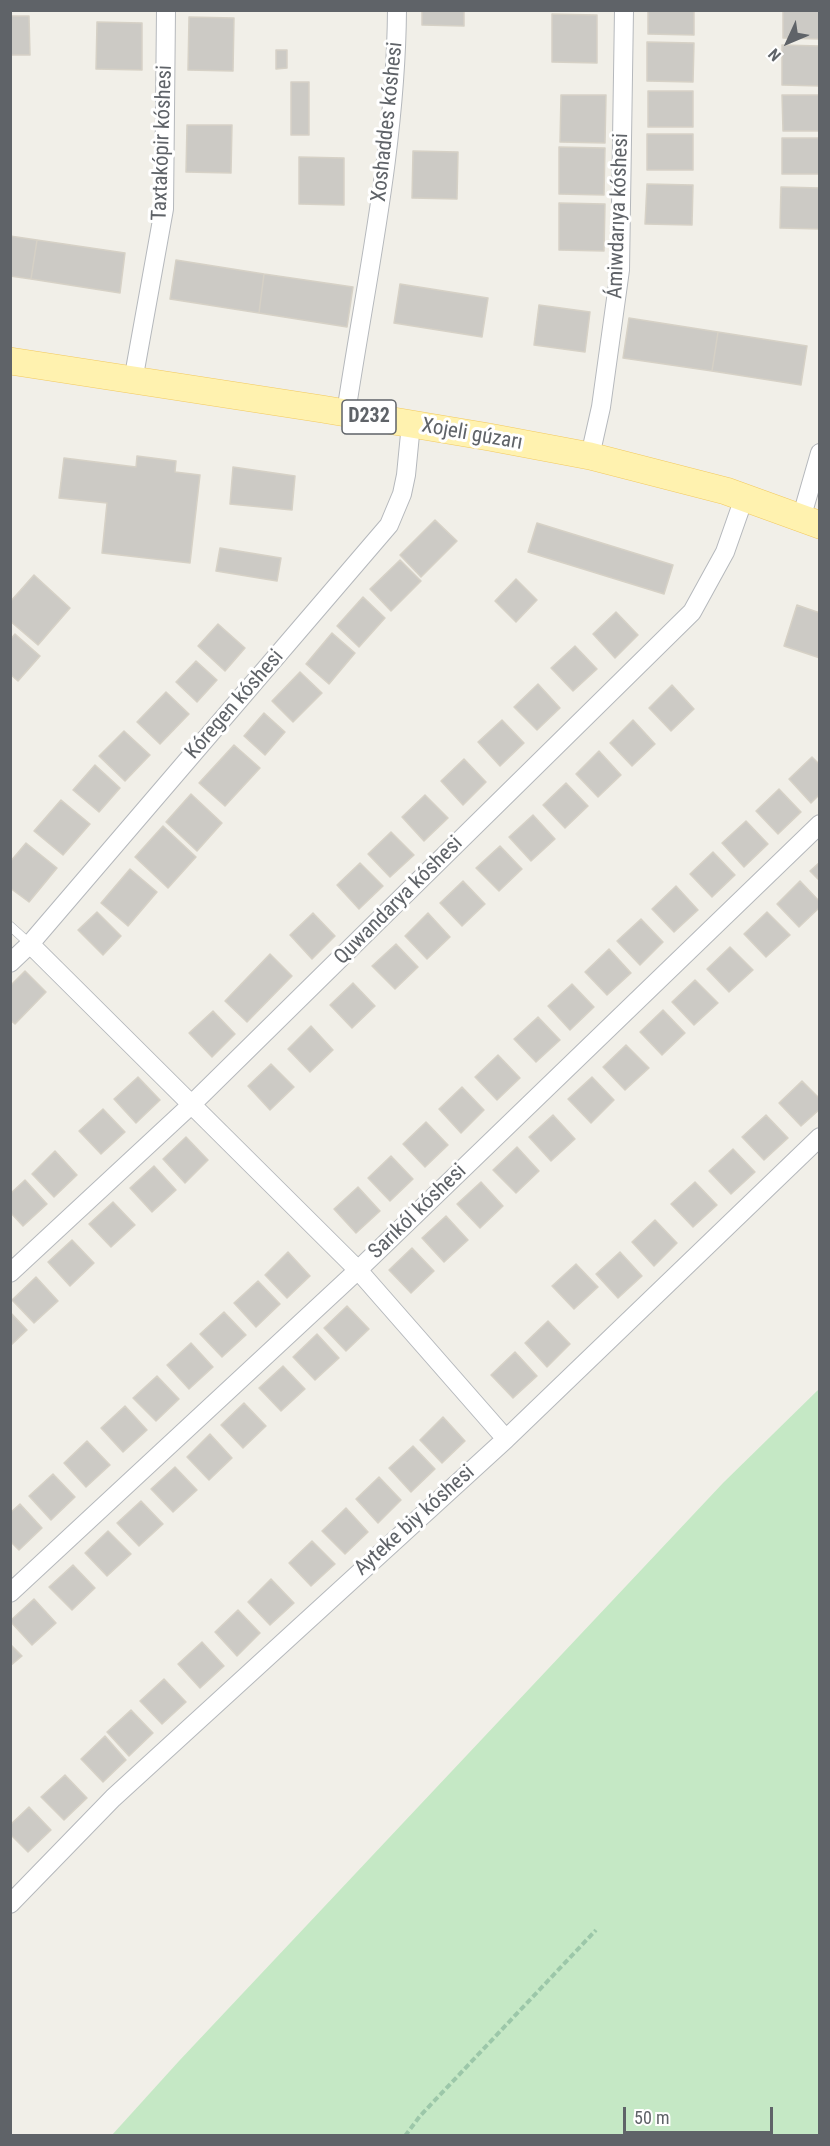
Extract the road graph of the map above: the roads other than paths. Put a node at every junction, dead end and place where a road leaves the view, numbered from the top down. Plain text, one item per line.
1 (166, 10) edge
2 (397, 10) edge
3 (624, 10) edge
4 (10, 361) edge
5 (133, 381) junction
6 (346, 413) junction
7 (411, 424) junction
8 (819, 453) edge
9 (590, 456) junction
10 (744, 498) junction
11 (810, 522) edge
12 (819, 824) edge
13 (10, 926) edge
14 (30, 944) junction
15 (10, 963) edge
16 (191, 1105) junction
17 (819, 1137) edge
18 (358, 1270) junction
19 (10, 1273) edge
20 (506, 1439) junction
21 (10, 1593) edge
22 (10, 1904) edge

1 - 5 street, Taxtakópir kóshesi
2 - 6 street, Xoshaddes kóshesi
3 - 9 street, Ámiwdarıya kóshesi
4 - 5 main road, Xojeli gúzarı / D232
5 - 6 main road, Xojeli gúzarı / D232
6 - 7 main road, Xojeli gúzarı / D232
7 - 9 main road, Xojeli gúzarı / D232
7 - 14 street, Kóregen kóshesi
8 - 11 street
9 - 10 main road, Xojeli gúzarı / D232
10 - 11 main road, Xojeli gúzarı / D232
10 - 16 street, Quwandarya kóshesi
12 - 18 street, Sarıkól kóshesi
13 - 14 lane
14 - 15 street, Kóregen kóshesi
14 - 16 street
16 - 18 street
16 - 19 street, Quwandarya kóshesi
17 - 20 street, Ayteke biy kóshesi
18 - 20 street
18 - 21 street, Sarıkól kóshesi
20 - 22 street, Ayteke biy kóshesi

